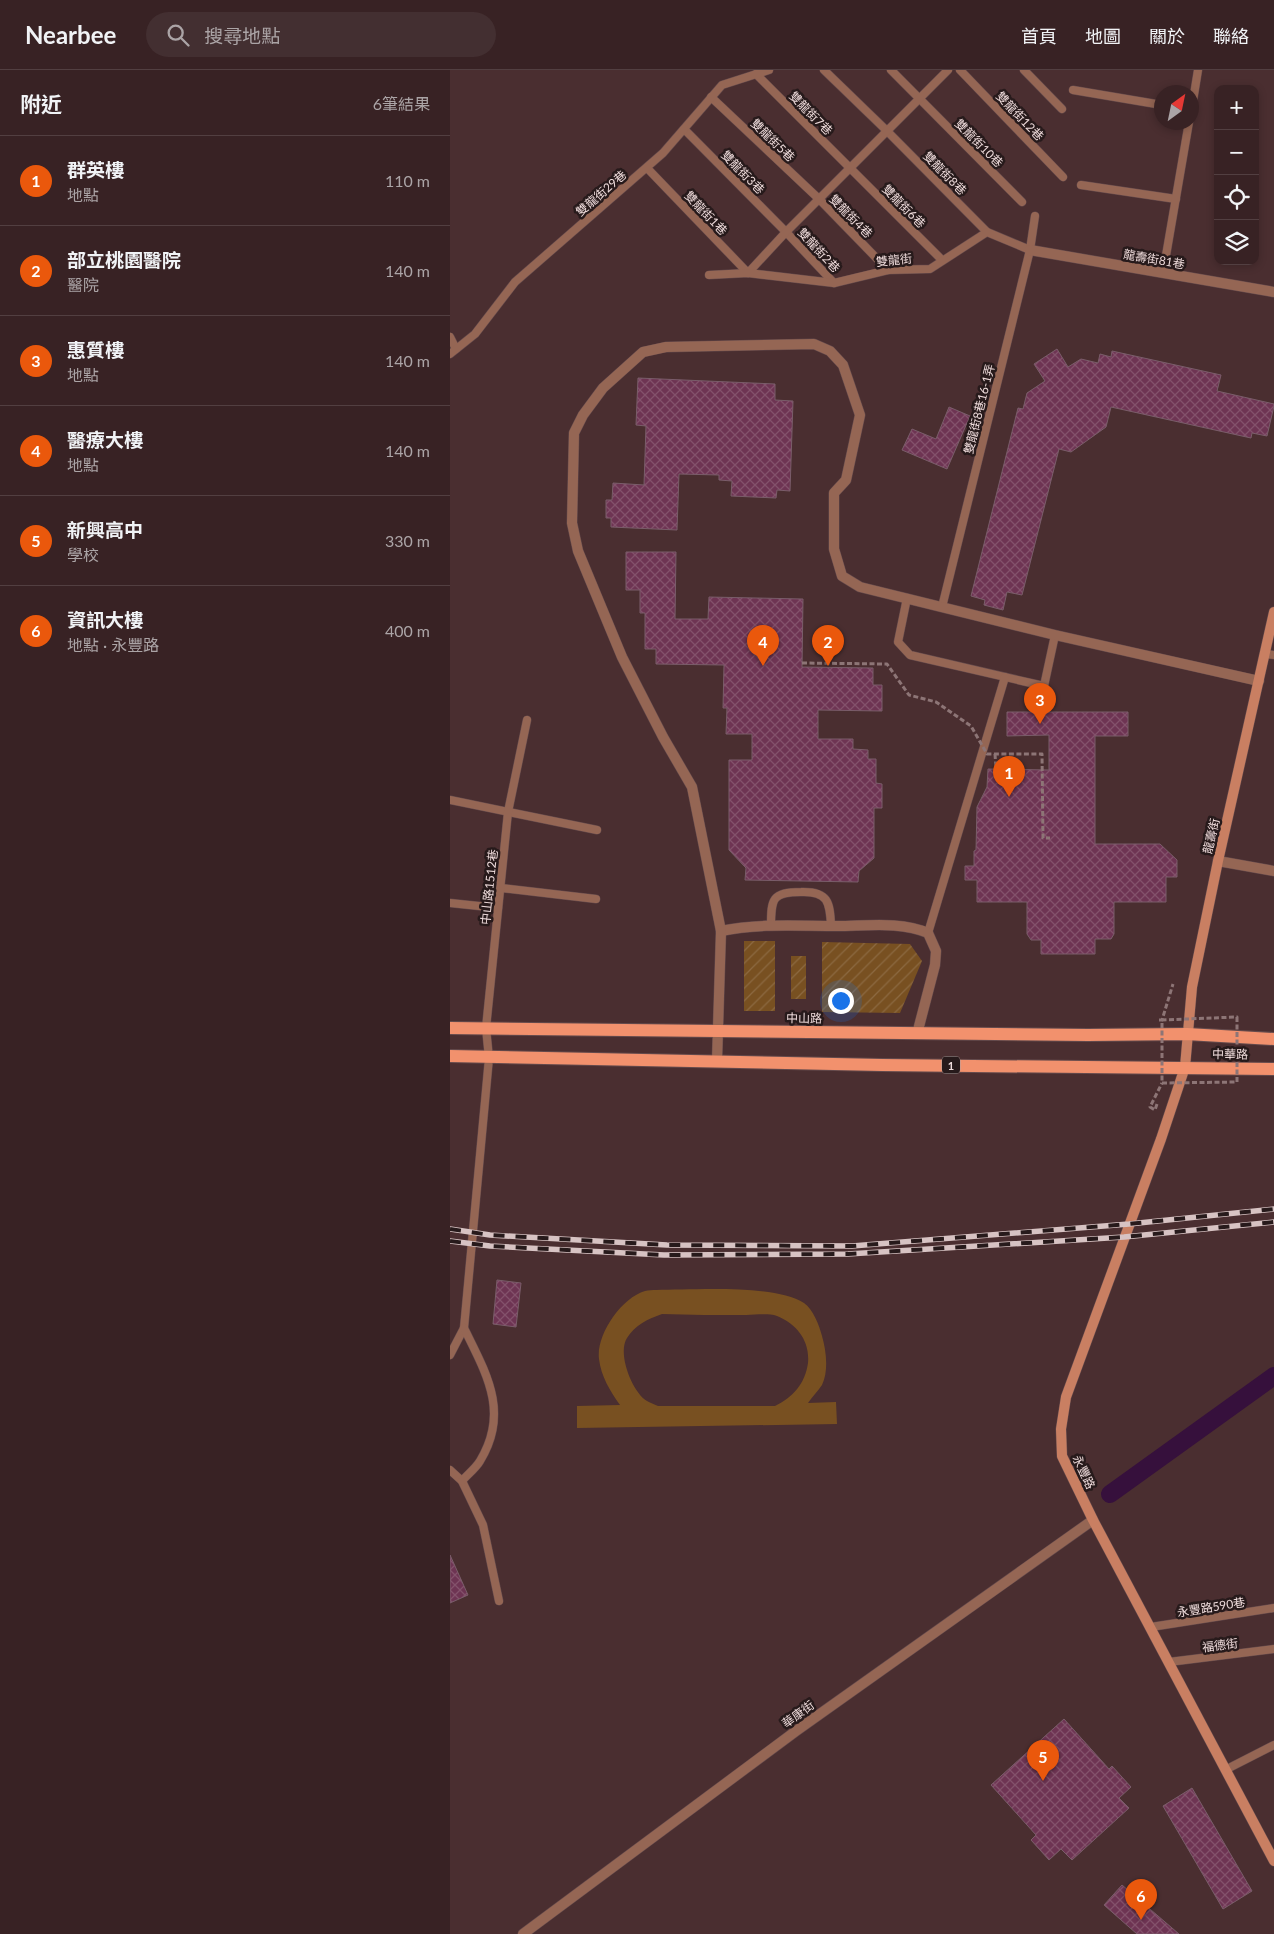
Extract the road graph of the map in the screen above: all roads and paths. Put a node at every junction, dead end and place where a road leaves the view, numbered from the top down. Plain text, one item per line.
1 (768, 70) edge
2 (824, 70) edge
3 (891, 70) edge
4 (948, 70) edge
5 (960, 70) edge
6 (1024, 70) edge
7 (1198, 70) edge
8 (756, 74) junction
9 (1196, 85) edge
10 (1073, 90) dead end
11 (711, 97) junction
12 (920, 99) junction
13 (1154, 104) edge
14 (1062, 109) dead end
15 (684, 129) junction
16 (886, 130) junction
17 (1188, 130) edge
18 (647, 168) junction
19 (850, 168) junction
20 (1063, 177) dead end
21 (1081, 185) dead end
22 (819, 199) junction
23 (1176, 199) junction
24 (1022, 202) dead end
25 (1035, 216) dead end
26 (786, 232) junction
27 (987, 232) junction
28 (1030, 250) junction
29 (942, 260) junction
30 (888, 270) junction
31 (1162, 273) junction
32 (748, 274) junction
33 (709, 275) dead end
34 (834, 283) junction
35 (1274, 292) edge
36 (450, 337) edge
37 (456, 348) junction
38 (450, 354) edge
39 (907, 598) junction
40 (942, 607) junction
41 (1274, 612) edge
42 (1056, 635) junction
43 (1270, 654) edge
44 (802, 663) dead end
45 (1005, 677) junction
46 (1259, 681) junction
47 (527, 720) dead end
48 (995, 754) junction
49 (996, 769) dead end
50 (450, 800) edge
51 (508, 812) junction
52 (597, 830) dead end
53 (1050, 838) dead end
54 (1218, 861) junction
55 (1274, 871) edge
56 (501, 888) junction
57 (596, 899) dead end
58 (450, 904) edge
59 (498, 908) junction
60 (770, 926) junction
61 (830, 926) junction
62 (721, 931) junction
63 (928, 933) junction
64 (1173, 984) dead end
65 (1162, 1020) junction
66 (450, 1028) edge
67 (486, 1028) junction
68 (720, 1031) junction
69 (917, 1034) junction
70 (1187, 1034) junction
71 (1274, 1039) edge
72 (450, 1056) edge
73 (489, 1058) junction
74 (717, 1061) junction
75 (1185, 1067) junction
76 (1274, 1069) edge
77 (1162, 1083) junction
78 (1162, 1093) dead end
79 (464, 1328) junction
80 (450, 1355) edge
81 (450, 1470) edge
82 (462, 1481) junction
83 (1093, 1520) junction
84 (499, 1600) dead end
85 (1274, 1608) edge
86 (1151, 1627) junction
87 (1274, 1649) edge
88 (1170, 1662) junction
89 (1274, 1745) edge
90 (1225, 1770) junction
91 (1274, 1861) edge
92 (522, 1934) edge

1 - 8 lane, 雙龍街29巷
2 - 16 lane, 雙龍街8巷
3 - 12 lane, 雙龍街10巷
4 - 12 lane
5 - 20 lane, 雙龍街12巷
6 - 14 lane
7 - 9 lane
8 - 11 lane, 雙龍街29巷
8 - 19 lane, 雙龍街7巷
10 - 13 lane
11 - 15 lane, 雙龍街29巷
11 - 22 lane, 雙龍街5巷
12 - 16 lane
12 - 24 lane, 雙龍街10巷
15 - 18 lane, 雙龍街29巷
15 - 26 lane, 雙龍街3巷
16 - 19 lane
16 - 27 lane, 雙龍街8巷
17 - 23 lane
18 - 32 lane, 雙龍街1巷
18 - 37 lane, 雙龍街29巷
19 - 22 lane
19 - 29 lane, 雙龍街6巷
21 - 23 lane
22 - 26 lane
22 - 30 lane, 雙龍街4巷
23 - 31 lane
25 - 28 lane, 雙龍街8巷16-1弄
26 - 32 lane
26 - 34 lane, 雙龍街2巷
27 - 28 lane
27 - 29 lane, 雙龍街
28 - 31 street, 龍壽街81巷
28 - 40 lane, 雙龍街8巷16-1弄
29 - 30 lane, 雙龍街
30 - 34 lane, 雙龍街
31 - 35 street, 龍壽街81巷
32 - 33 lane, 雙龍街
32 - 34 lane, 雙龍街
36 - 37 lane
37 - 38 lane, 雙龍街29巷
39 - 40 street
39 - 45 lane
39 - 62 street
40 - 42 street
41 - 43 street, 龍壽街
42 - 45 lane
42 - 46 street
43 - 46 street, 龍壽街
44 - 48 path, bridge
45 - 63 lane
46 - 54 street, 龍壽街
47 - 51 lane, 中山路1512巷
48 - 49 path
48 - 53 path, bridge
50 - 51 lane
51 - 52 lane
51 - 56 lane, 中山路1512巷
54 - 55 street
54 - 70 street, 龍壽街
56 - 57 lane
56 - 59 lane, 中山路1512巷
58 - 59 lane
59 - 67 lane, 中山路1512巷
60 - 61 street
60 - 61 lane
60 - 62 street
61 - 63 street
62 - 68 street
63 - 69 street
64 - 65 path
65 - 77 path, bridge
65 - 77 path, bridge
66 - 67 main road, 中山路
67 - 68 main road, 中山路
67 - 73 lane, 中山路1512巷
68 - 69 main road, 中山路
68 - 74 street
69 - 70 main road, 中山路
70 - 71 main road, 中華路
70 - 75 street, 龍壽街
72 - 73 main road, 1
73 - 74 main road, 1
73 - 79 lane, 中山路1512巷
74 - 75 main road, 1
75 - 76 main road, 中華路 / 1
75 - 83 street, 永豐路
77 - 78 path
79 - 80 lane
79 - 82 lane
81 - 82 lane
82 - 84 lane
83 - 86 street, 永豐路
83 - 92 street, 華康街
85 - 86 lane, 永豐路590巷
86 - 88 street, 永豐路
87 - 88 lane, 福德街
88 - 90 street, 永豐路
89 - 90 lane
90 - 91 street, 永豐路

